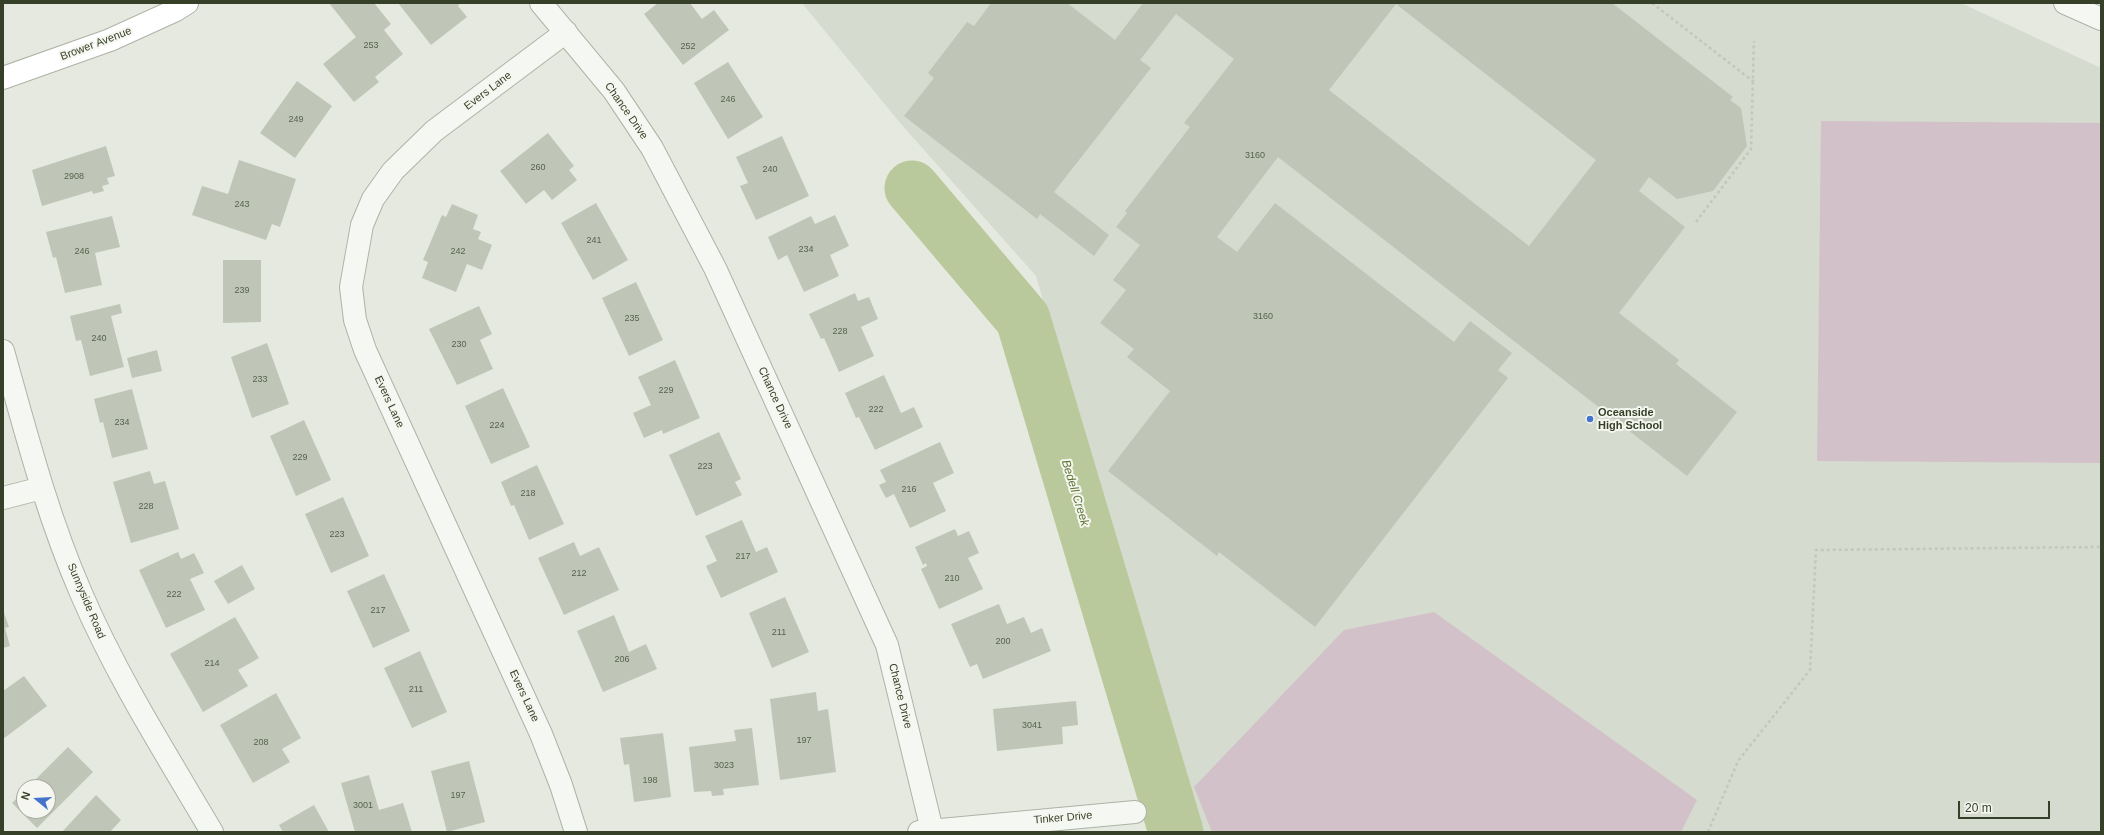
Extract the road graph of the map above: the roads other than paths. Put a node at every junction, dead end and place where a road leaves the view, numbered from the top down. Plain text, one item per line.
1 (187, 3) edge
2 (541, 3) edge
3 (2065, 3) edge
4 (2101, 20) edge
5 (566, 32) junction
6 (3, 78) edge
7 (3, 351) edge
8 (42, 488) junction
9 (3, 498) edge
10 (1135, 812) dead end
11 (925, 831) edge
12 (212, 832) edge
13 (576, 832) edge

1 - 6 main road, Brower Avenue
2 - 5 street, Chance Drive
3 - 4 street
5 - 11 street, Chance Drive
5 - 13 street, Evers Lane
7 - 8 street, Sunnyside Road
8 - 9 street
8 - 12 street, Sunnyside Road
10 - 11 street, Tinker Drive

